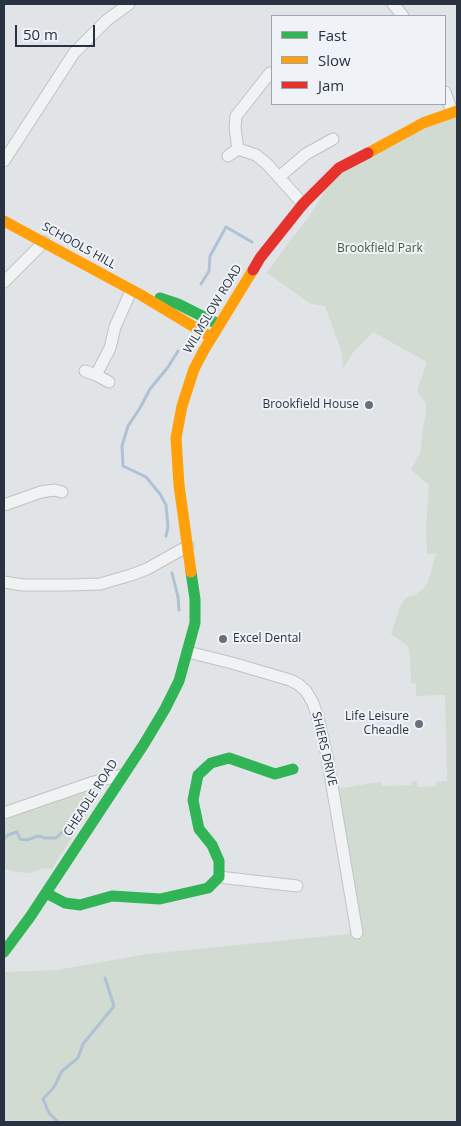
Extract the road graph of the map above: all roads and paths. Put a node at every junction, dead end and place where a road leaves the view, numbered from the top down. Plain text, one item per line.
1 (129, 4) edge
2 (392, 4) edge
3 (402, 15) edge
4 (270, 73) dead end
5 (446, 94) edge
6 (455, 111) edge
7 (334, 139) dead end
8 (238, 149) junction
9 (228, 156) dead end
10 (4, 160) edge
11 (279, 177) junction
12 (303, 204) junction
13 (4, 221) edge
14 (44, 242) junction
15 (245, 258) dead end
16 (255, 265) junction
17 (4, 282) edge
18 (136, 293) junction
19 (218, 324) junction
20 (211, 337) junction
21 (84, 371) dead end
22 (96, 375) junction
23 (109, 382) dead end
24 (62, 492) dead end
25 (4, 505) edge
26 (188, 546) junction
27 (4, 582) edge
28 (188, 652) junction
29 (293, 769) dead end
30 (122, 775) junction
31 (4, 813) edge
32 (219, 877) junction
33 (297, 886) dead end
34 (46, 893) junction
35 (357, 933) dead end
36 (4, 952) edge

1 - 10 street
2 - 3 street
4 - 8 street
5 - 6 street
6 - 12 main road, WILMSLOW ROAD
7 - 11 street
8 - 9 street
8 - 11 street
11 - 12 street
12 - 16 main road, WILMSLOW ROAD
13 - 14 main road, SCHOOLS HILL
14 - 17 street
14 - 18 main road, SCHOOLS HILL
15 - 16 street
16 - 19 main road, WILMSLOW ROAD
18 - 19 main road, SCHOOLS HILL
18 - 20 main road, SCHOOLS HILL
18 - 22 street
19 - 20 main road, WILMSLOW ROAD
20 - 26 main road, WILMSLOW ROAD
21 - 22 street
22 - 23 street
24 - 25 street
26 - 27 street
26 - 28 main road, WILMSLOW ROAD
28 - 30 main road, CHEADLE ROAD
28 - 35 street, SHIERS DRIVE
29 - 32 main road
30 - 31 street
30 - 34 main road, CHEADLE ROAD
32 - 33 street
32 - 34 main road
34 - 36 main road, CHEADLE ROAD

